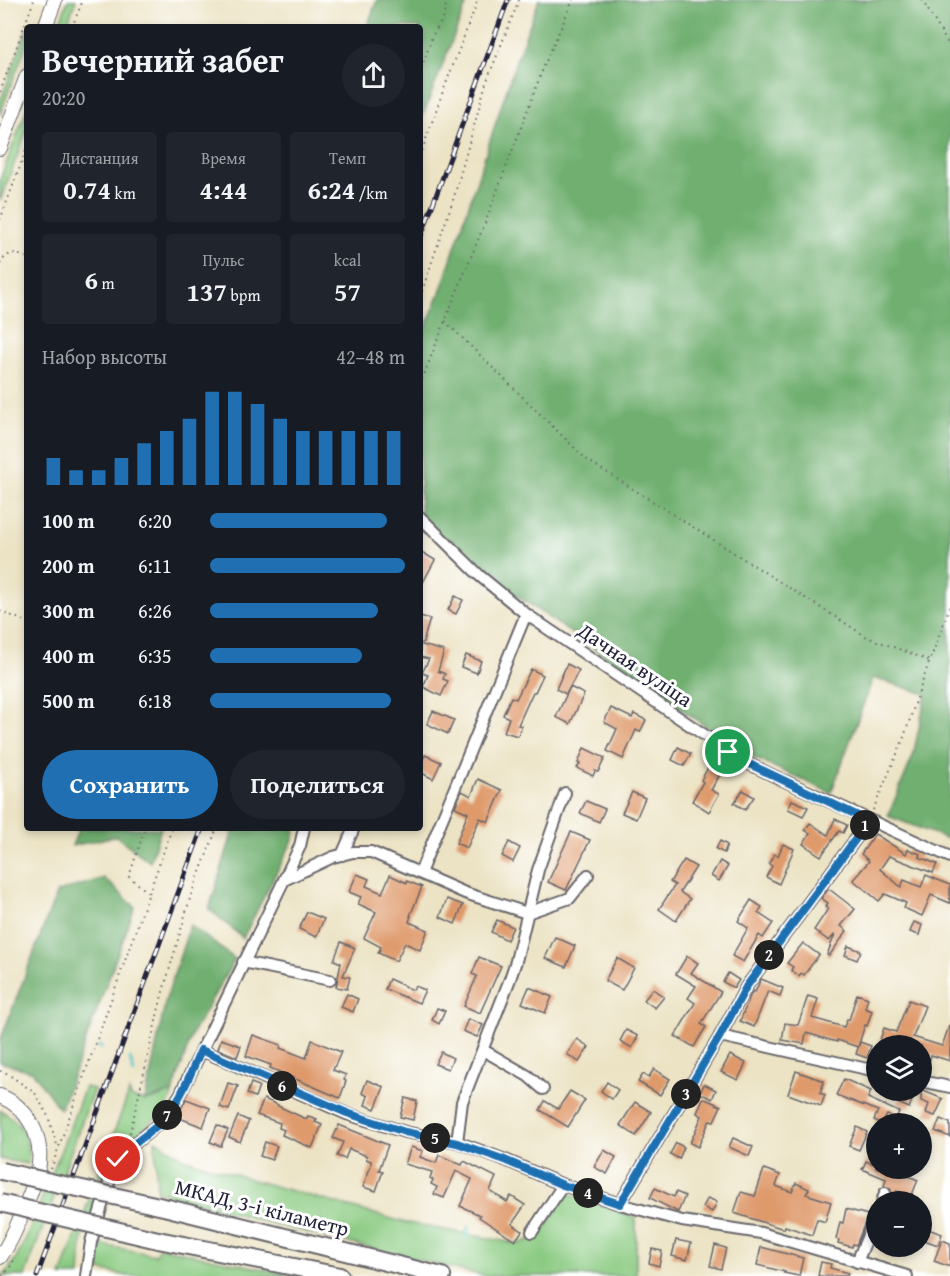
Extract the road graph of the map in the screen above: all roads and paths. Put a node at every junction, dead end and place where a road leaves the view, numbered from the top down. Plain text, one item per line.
1 (34, 0) edge
2 (55, 0) edge
3 (82, 0) edge
4 (447, 0) edge
5 (478, 0) edge
6 (519, 0) edge
7 (573, 0) edge
8 (922, 0) edge
9 (25, 24) edge
10 (46, 24) edge
11 (73, 24) edge
12 (24, 27) edge
13 (950, 47) edge
14 (423, 64) edge
15 (24, 84) edge
16 (0, 92) edge
17 (0, 148) edge
18 (423, 148) edge
19 (24, 156) edge
20 (0, 220) edge
21 (24, 256) edge
22 (0, 264) edge
23 (423, 288) edge
24 (445, 321) junction
25 (423, 377) edge
26 (423, 519) edge
27 (950, 606) edge
28 (0, 611) edge
29 (526, 614) junction
30 (24, 621) edge
31 (930, 661) junction
32 (565, 793) dead end
33 (869, 821) junction
34 (144, 831) edge
35 (171, 831) edge
36 (216, 831) edge
37 (303, 831) edge
38 (353, 831) edge
39 (342, 855) junction
40 (950, 857) edge
41 (420, 873) junction
42 (588, 875) dead end
43 (284, 879) junction
44 (148, 893) junction
45 (527, 913) junction
46 (243, 962) junction
47 (330, 980) dead end
48 (720, 1036) junction
49 (201, 1050) junction
50 (483, 1050) junction
51 (866, 1069) edge
52 (0, 1071) edge
53 (932, 1083) edge
54 (950, 1087) edge
55 (543, 1089) dead end
56 (0, 1096) edge
57 (457, 1143) junction
58 (59, 1149) junction
59 (126, 1150) junction
60 (51, 1169) dead end
61 (1, 1171) edge
62 (563, 1185) junction
63 (0, 1203) edge
64 (620, 1204) junction
65 (532, 1232) dead end
66 (866, 1240) edge
67 (0, 1257) edge
68 (857, 1262) junction
69 (10, 1268) dead end
70 (7, 1276) edge
71 (86, 1276) edge
72 (340, 1276) edge
73 (442, 1276) edge
74 (907, 1276) edge

1 - 9 path
2 - 10 main road
3 - 11 path
4 - 14 path
5 - 18 path
6 - 23 path
7 - 24 path
8 - 13 path
12 - 16 path
15 - 17 main road
19 - 20 path
21 - 22 path
24 - 25 path
24 - 31 path
26 - 29 street, Дачная вуліца
27 - 31 path
28 - 30 path
29 - 33 street, Дачная вуліца
29 - 41 street
31 - 33 path
32 - 45 street
33 - 40 street, Дачная вуліца
33 - 48 street
34 - 44 path
35 - 44 path
36 - 59 path
37 - 43 street
38 - 39 street
39 - 41 street
39 - 43 street
41 - 45 street
42 - 45 street
43 - 46 street
44 - 58 path
45 - 50 street
46 - 47 street
46 - 49 street
48 - 51 street
48 - 64 street
49 - 57 street
49 - 59 street
50 - 55 street
50 - 57 street
52 - 58 path
53 - 54 street
56 - 67 main road
57 - 62 street
58 - 60 path
59 - 71 street
61 - 73 highway, МКАД, 3-і кіламетр, bridge
62 - 64 street
62 - 65 street
63 - 72 highway, bridge
64 - 68 street
66 - 68 street
68 - 74 street
69 - 70 path

